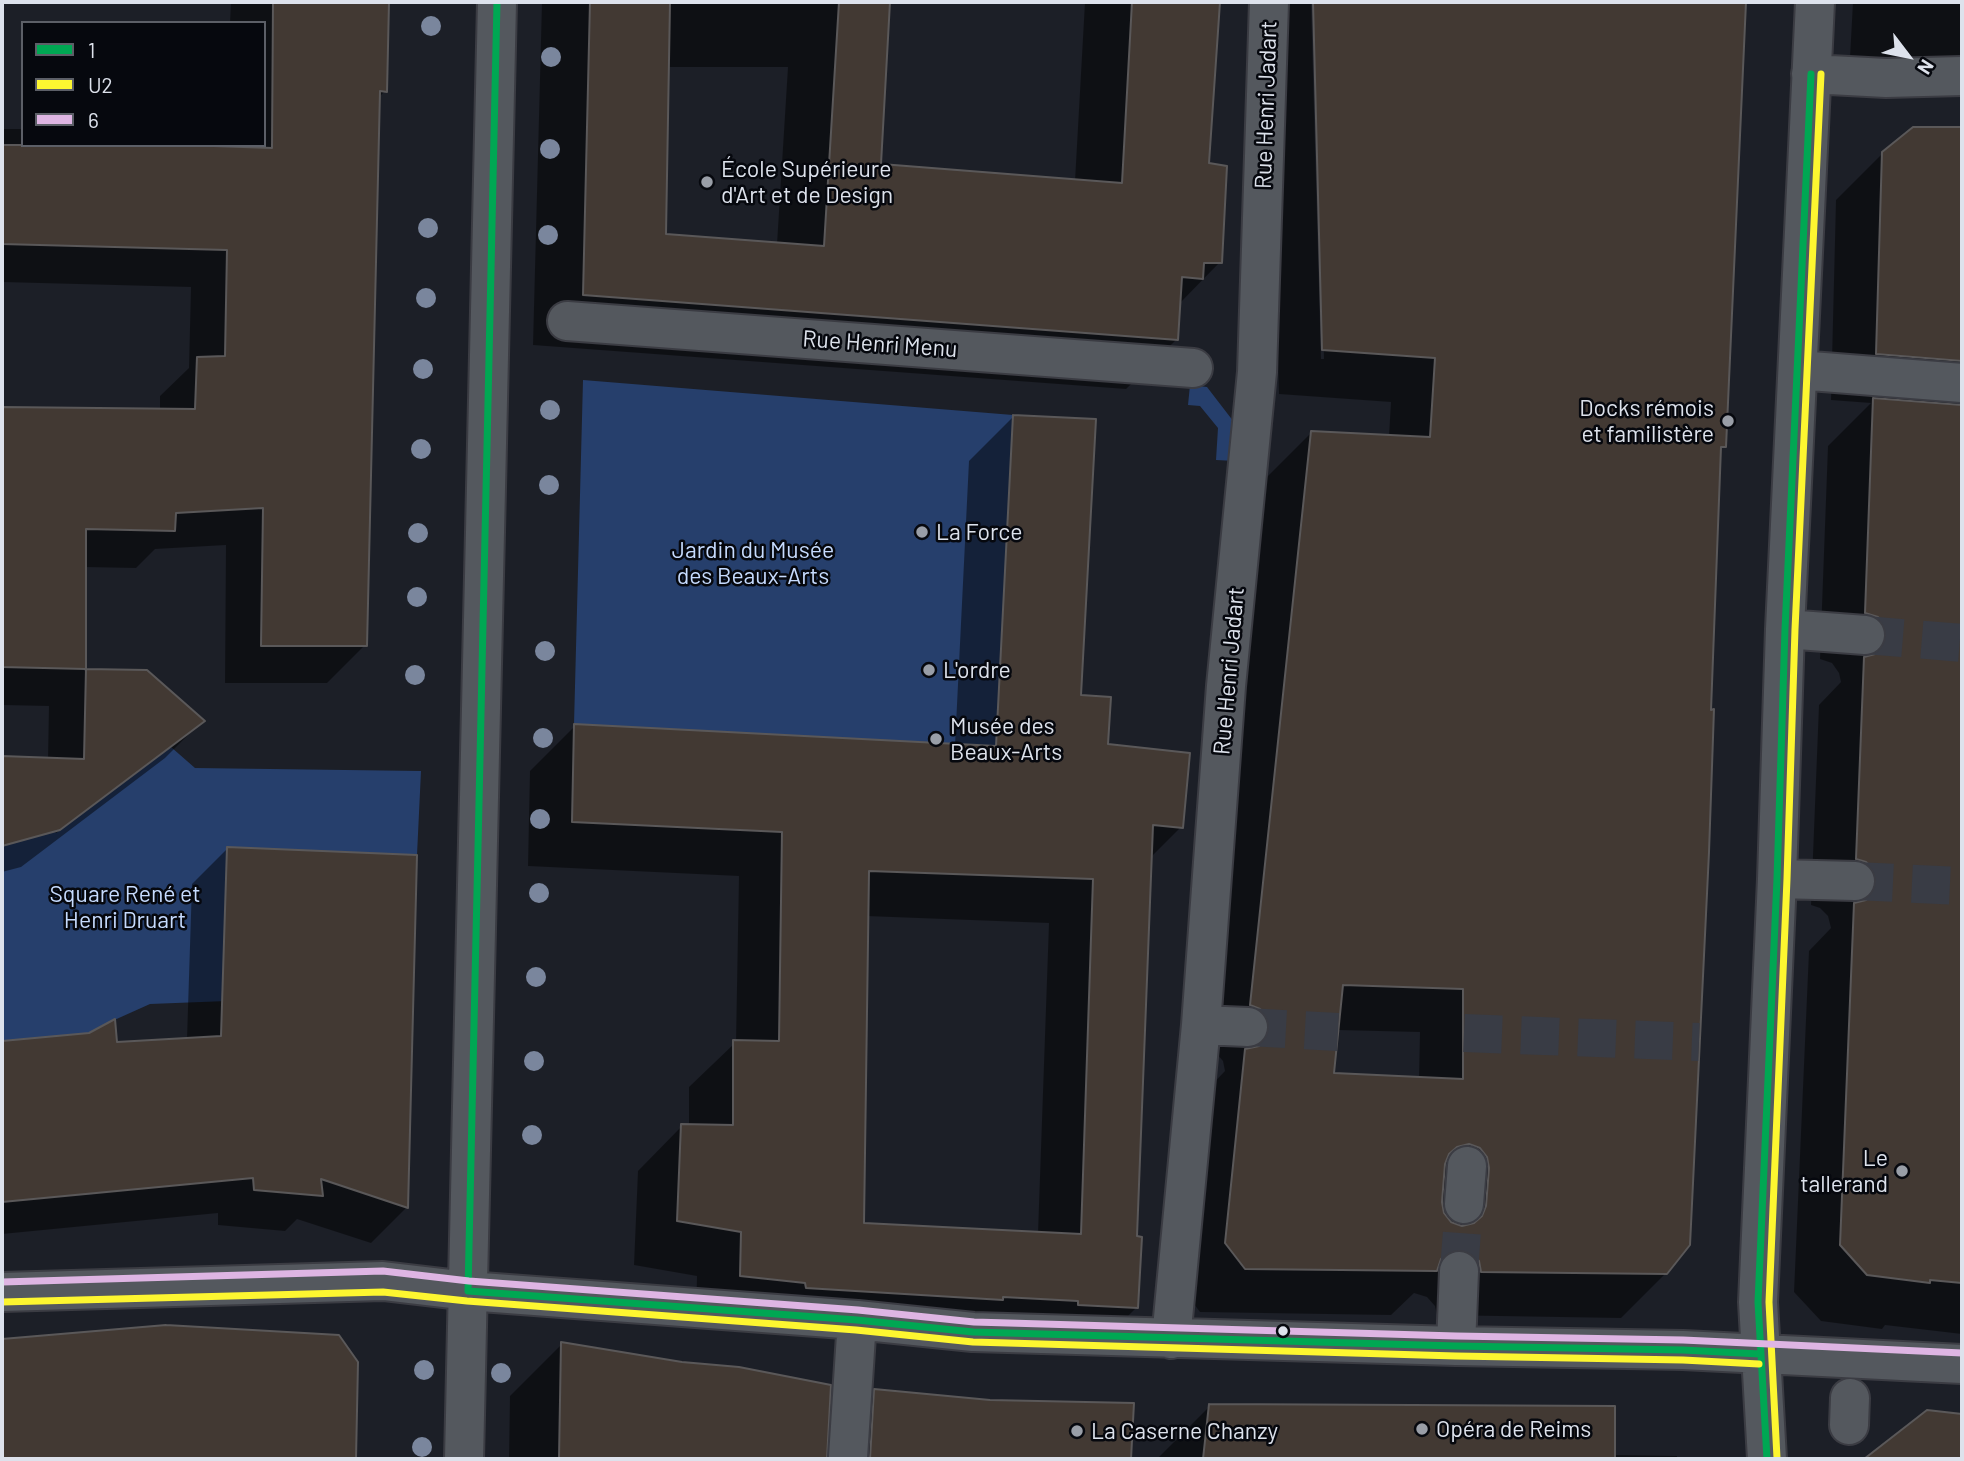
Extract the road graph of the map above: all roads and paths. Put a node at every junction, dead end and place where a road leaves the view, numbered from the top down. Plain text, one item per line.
1 (498, 2) edge
2 (1269, 2) edge
3 (1815, 2) edge
4 (1811, 74) junction
5 (1962, 76) edge
6 (567, 321) dead end
7 (1193, 368) dead end
8 (1798, 370) junction
9 (1962, 383) edge
10 (1784, 629) junction
11 (1865, 635) tunnel mouth
12 (1777, 879) junction
13 (1855, 881) tunnel mouth
14 (1201, 1026) junction
15 (1248, 1027) tunnel mouth
16 (1467, 1166) dead end
17 (1464, 1204) tunnel mouth
18 (1459, 1271) tunnel mouth
19 (468, 1291) junction
20 (2, 1292) edge
21 (858, 1320) junction
22 (1171, 1339) junction
23 (1456, 1346) junction
24 (1760, 1354) junction
25 (1962, 1364) edge
26 (848, 1457) dead end
27 (464, 1459) edge
28 (1768, 1459) edge

1 - 19 street
2 - 14 street, Rue Henri Jadart
3 - 4 street
4 - 5 street
4 - 8 street
6 - 7 street, Rue Henri Menu
8 - 9 street
8 - 10 street
10 - 11 street
10 - 12 street
12 - 13 street
12 - 24 street
14 - 15 street
14 - 22 street, Rue Henri Jadart
16 - 17 street
18 - 23 street
19 - 20 street
19 - 21 street
19 - 27 street
21 - 22 street
21 - 26 street
22 - 23 street
23 - 24 street
24 - 25 street
24 - 28 street

